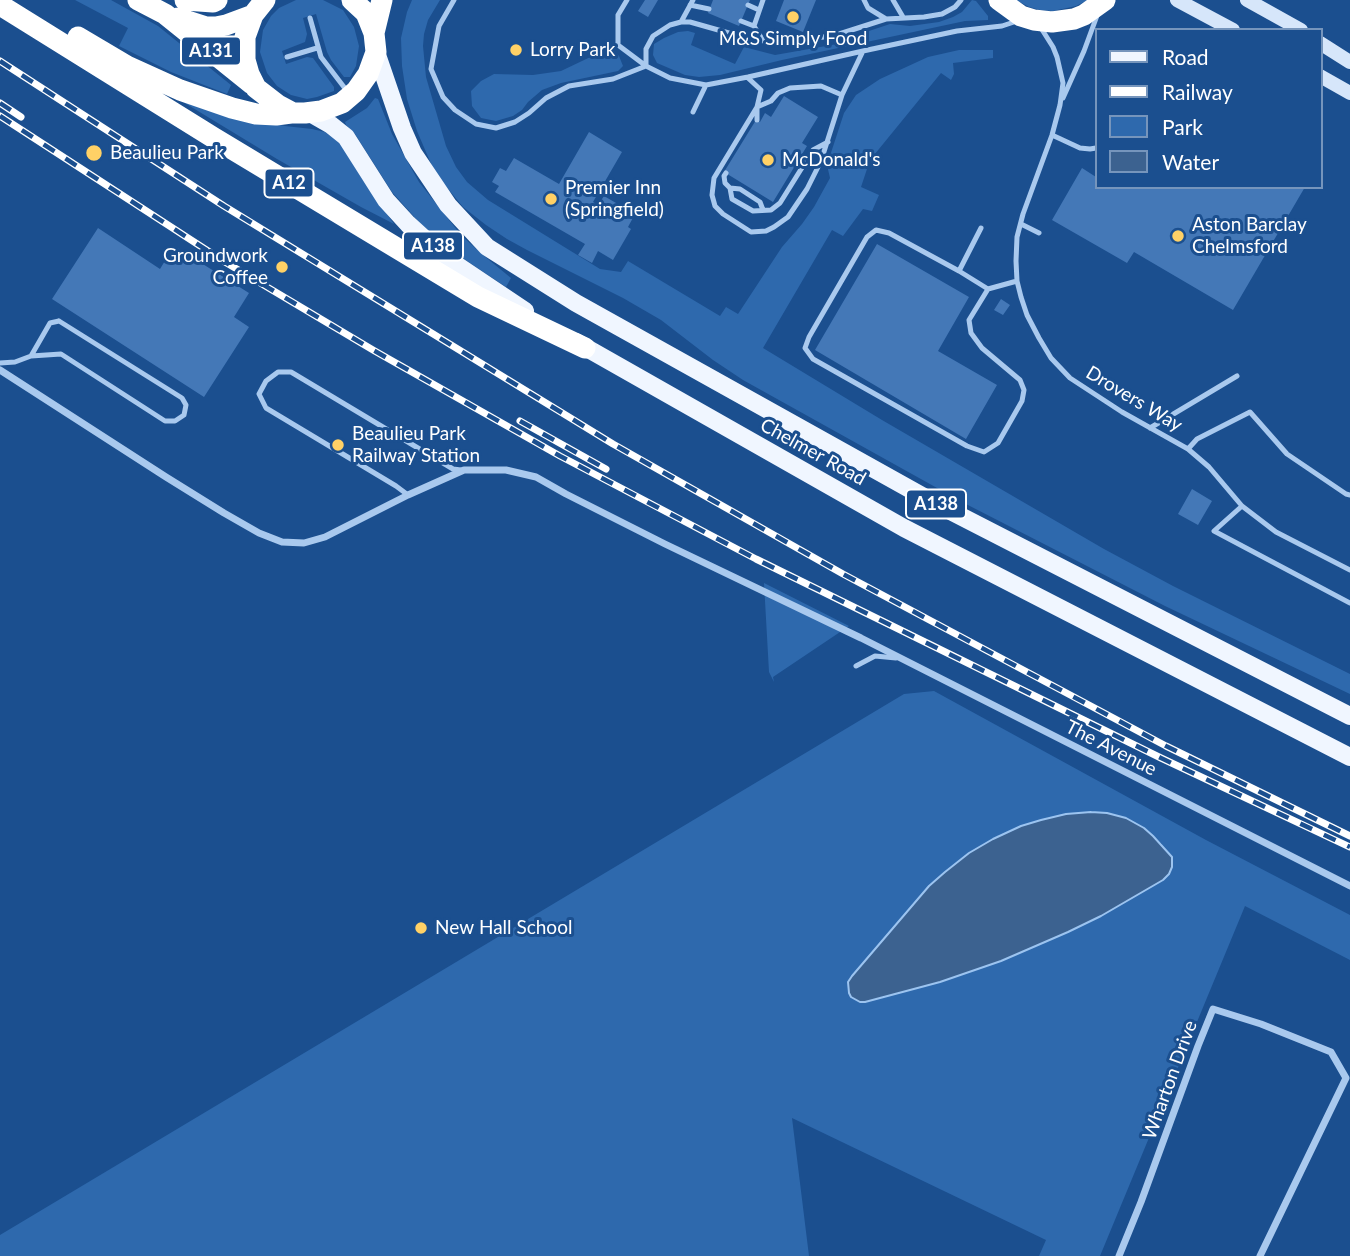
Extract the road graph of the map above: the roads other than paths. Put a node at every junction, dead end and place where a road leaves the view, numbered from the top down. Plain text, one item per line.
1 (14, 0) edge
2 (138, 0) edge
3 (185, 0) edge
4 (217, 0) edge
5 (352, 0) edge
6 (382, 0) edge
7 (454, 0) edge
8 (626, 0) edge
9 (763, 0) edge
10 (864, 0) edge
11 (893, 0) edge
12 (961, 0) edge
13 (999, 0) edge
14 (1177, 0) edge
15 (1247, 0) edge
16 (1103, 2) edge
17 (692, 3) edge
18 (262, 4) edge
19 (0, 5) edge
20 (748, 5) dead end
21 (709, 9) dead end
22 (759, 10) junction
23 (165, 15) junction
24 (903, 17) junction
25 (310, 19) dead end
26 (886, 19) junction
27 (1030, 19) junction
28 (741, 21) dead end
29 (681, 22) junction
30 (754, 26) junction
31 (1229, 28) edge
32 (1297, 28) edge
33 (762, 39) junction
34 (375, 43) junction
35 (1322, 44) edge
36 (317, 48) junction
37 (863, 51) junction
38 (287, 57) dead end
39 (1350, 62) edge
40 (646, 66) junction
41 (748, 77) junction
42 (1322, 77) edge
43 (706, 85) junction
44 (256, 88) junction
45 (1350, 93) edge
46 (842, 95) junction
47 (351, 96) junction
48 (1060, 105) junction
49 (757, 107) junction
50 (693, 112) dead end
51 (302, 113) junction
52 (757, 120) dead end
53 (1052, 135) junction
54 (828, 142) junction
55 (1094, 148) edge
56 (726, 173) dead end
57 (730, 188) junction
58 (763, 210) junction
59 (1021, 224) junction
60 (981, 228) dead end
61 (1038, 233) dead end
62 (959, 271) junction
63 (1017, 281) junction
64 (988, 289) junction
65 (585, 348) junction
66 (31, 356) junction
67 (0, 363) edge
68 (0, 370) edge
69 (1237, 376) dead end
70 (1150, 428) junction
71 (1188, 449) junction
72 (464, 470) junction
73 (408, 495) junction
74 (1350, 495) edge
75 (1242, 506) junction
76 (1349, 567) edge
77 (1350, 603) edge
78 (899, 658) junction
79 (856, 666) dead end
80 (1350, 716) edge
81 (1350, 757) edge
82 (1350, 886) edge
83 (1119, 1256) edge
84 (1260, 1256) edge

1 - 51 highway
2 - 23 highway, A131
3 - 4 highway
5 - 34 highway
6 - 34 highway
7 - 40 lane
8 - 40 lane
9 - 22 lane
10 - 26 lane
11 - 24 lane
12 - 24 lane
13 - 27 highway
14 - 31 main road
15 - 32 main road
16 - 27 highway
16 - 48 lane, Drovers Way
17 - 21 lane
17 - 29 lane
18 - 23 highway, A131
18 - 44 highway
19 - 65 highway, A12
20 - 22 lane
22 - 30 lane
23 - 44 highway, A131
24 - 26 lane
25 - 36 lane
26 - 33 lane
27 - 37 lane
27 - 48 lane, Drovers Way
28 - 30 lane
29 - 33 lane
29 - 40 lane
30 - 33 lane
34 - 47 highway
34 - 80 main road, Chelmer Road / A138
35 - 39 main road
36 - 38 lane
36 - 47 lane
37 - 41 lane
37 - 46 lane
40 - 43 lane
41 - 43 lane
41 - 49 lane
42 - 45 main road
43 - 50 lane
44 - 51 highway
46 - 49 lane
46 - 54 lane
47 - 51 highway
48 - 53 lane, Drovers Way
49 - 52 lane
49 - 54 lane
51 - 65 main road, Chelmer Road / A138
53 - 55 lane
53 - 59 lane, Drovers Way
54 - 58 lane
56 - 57 lane
57 - 58 lane
57 - 58 lane
59 - 61 lane
59 - 63 lane, Drovers Way
60 - 62 lane
62 - 64 lane
62 - 64 lane
63 - 64 lane
63 - 70 lane, Drovers Way
65 - 81 main road, Chelmer Road / A138
66 - 66 lane
66 - 67 lane
68 - 73 street
69 - 70 lane
70 - 71 lane, Drovers Way
71 - 74 lane
71 - 75 lane, Drovers Way
72 - 73 street
72 - 73 lane
72 - 78 street, The Avenue
75 - 76 lane, Drovers Way
75 - 77 lane
78 - 79 lane
78 - 82 street, The Avenue
83 - 84 street, Wharton Drive

